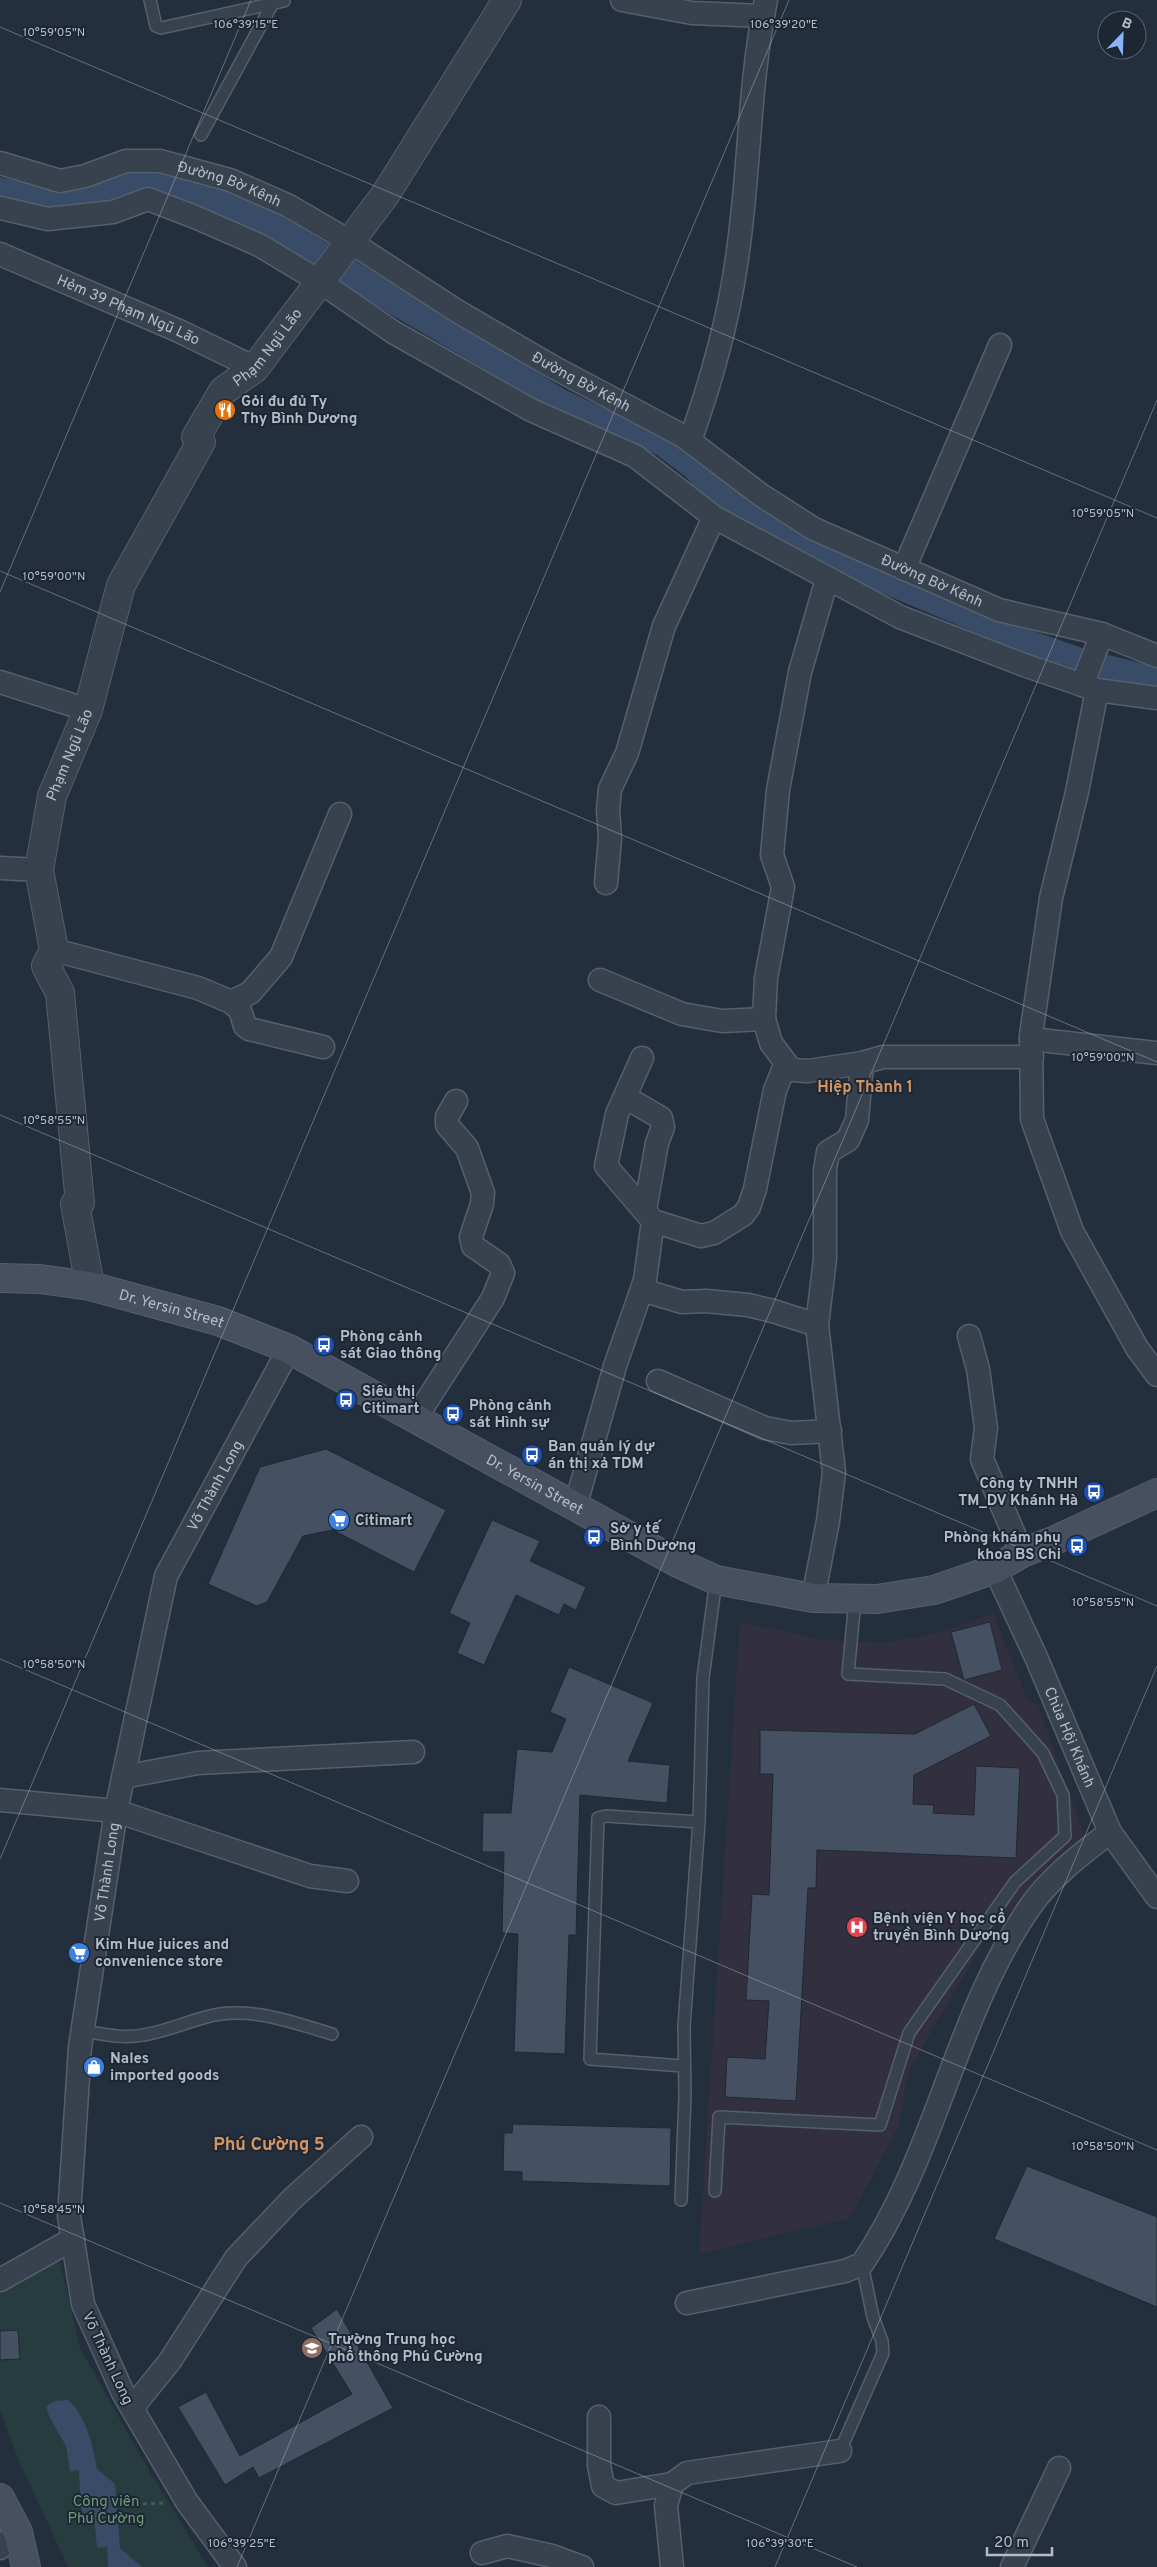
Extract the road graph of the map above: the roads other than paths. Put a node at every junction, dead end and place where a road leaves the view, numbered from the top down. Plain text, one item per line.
1 (150, 0) edge
2 (507, 0) edge
3 (622, 0) edge
4 (282, 1) edge
5 (765, 8) edge
6 (200, 135) dead end
7 (0, 163) edge
8 (0, 208) edge
9 (348, 242) junction
10 (0, 254) edge
11 (320, 280) junction
12 (1000, 345) dead end
13 (255, 368) junction
14 (690, 442) junction
15 (714, 516) junction
16 (904, 569) junction
17 (827, 579) junction
18 (1100, 639) junction
19 (1157, 656) edge
20 (0, 682) edge
21 (1088, 684) junction
22 (1157, 698) edge
23 (88, 710) junction
24 (340, 814) dead end
25 (0, 868) edge
26 (39, 870) junction
27 (606, 883) dead end
28 (54, 950) junction
29 (600, 980) dead end
30 (231, 1002) junction
31 (764, 1019) junction
32 (323, 1047) dead end
33 (1032, 1048) junction
34 (1157, 1053) edge
35 (642, 1058) dead end
36 (786, 1063) junction
37 (862, 1063) junction
38 (626, 1097) junction
39 (456, 1101) dead end
40 (649, 1215) junction
41 (0, 1278) edge
42 (90, 1286) junction
43 (642, 1290) junction
44 (816, 1324) junction
45 (969, 1336) dead end
46 (289, 1348) junction
47 (1157, 1375) edge
48 (658, 1381) dead end
49 (415, 1419) junction
50 (830, 1430) junction
51 (1157, 1493) edge
52 (575, 1507) junction
53 (1022, 1553) junction
54 (995, 1569) junction
55 (716, 1580) junction
56 (813, 1598) junction
57 (855, 1600) junction
58 (413, 1752) dead end
59 (123, 1777) junction
60 (0, 1800) edge
61 (116, 1810) junction
62 (698, 1822) junction
63 (1110, 1832) junction
64 (347, 1880) dead end
65 (1157, 1897) edge
66 (83, 2031) junction
67 (332, 2034) dead end
68 (683, 2066) junction
69 (361, 2137) dead end
70 (715, 2191) dead end
71 (681, 2200) dead end
72 (73, 2239) junction
73 (862, 2264) junction
74 (0, 2280) edge
75 (686, 2303) dead end
76 (132, 2408) junction
77 (598, 2417) dead end
78 (840, 2451) joint
79 (1059, 2468) dead end
80 (672, 2484) junction
81 (0, 2498) edge
82 (9, 2540) edge
83 (482, 2553) dead end
84 (543, 2561) edge
85 (26, 2567) edge
86 (235, 2567) edge
87 (582, 2567) edge
88 (672, 2567) edge
89 (1012, 2567) edge

1 - 4 lane
2 - 9 street
3 - 5 street
4 - 6 lane
5 - 14 street
7 - 9 street, Đường Bờ Kênh
8 - 11 street
9 - 11 street, Phạm Ngũ Lão
9 - 14 street, Đường Bờ Kênh
10 - 13 street, Hẻm 39 Phạm Ngũ Lão
11 - 13 street, Phạm Ngũ Lão
11 - 15 street
12 - 16 street
13 - 23 street, Phạm Ngũ Lão
14 - 16 street, Đường Bờ Kênh
15 - 17 street
15 - 27 street
16 - 18 street, Đường Bờ Kênh
17 - 21 street
17 - 31 street
18 - 19 street, Đường Bờ Kênh
18 - 21 street
20 - 23 street
21 - 22 street
21 - 33 street
23 - 26 street, Phạm Ngũ Lão
24 - 30 street
25 - 26 street
26 - 28 street, Phạm Ngũ Lão
28 - 30 street
28 - 42 street, Phạm Ngũ Lão
29 - 31 street
30 - 32 street
31 - 36 street
33 - 34 street
33 - 37 street
33 - 47 street
35 - 38 street
36 - 37 street
36 - 40 street
37 - 44 street
38 - 40 street
38 - 40 street
39 - 49 street
40 - 43 street
41 - 42 main road, Dr. Yersin Street
42 - 46 main road, Dr. Yersin Street
43 - 44 street
43 - 52 street
44 - 50 street
45 - 53 street
46 - 49 main road, Dr. Yersin Street
46 - 59 street, Võ Thành Long
48 - 50 street
49 - 52 main road, Dr. Yersin Street
50 - 56 street
51 - 53 main road, Dr. Yersin Street
52 - 55 main road, Dr. Yersin Street
53 - 54 main road, Dr. Yersin Street
54 - 57 main road, Dr. Yersin Street
54 - 63 street, Chùa Hội Khánh
55 - 56 main road, Dr. Yersin Street
55 - 62 lane
56 - 57 main road, Dr. Yersin Street
57 - 70 lane
58 - 59 street
59 - 61 street, Võ Thành Long
60 - 61 street
61 - 64 street
61 - 66 street, Võ Thành Long
62 - 68 lane
62 - 68 lane
63 - 65 street, Chùa Hội Khánh
63 - 73 street
66 - 67 lane
66 - 72 street, Võ Thành Long
68 - 71 lane
69 - 76 street
72 - 74 street
72 - 76 street, Võ Thành Long
73 - 75 street
73 - 78 lane
76 - 86 street, Võ Thành Long
77 - 80 street
78 - 80 street
79 - 89 street
80 - 88 street
81 - 82 main road
82 - 85 main road
83 - 84 street
84 - 87 street

